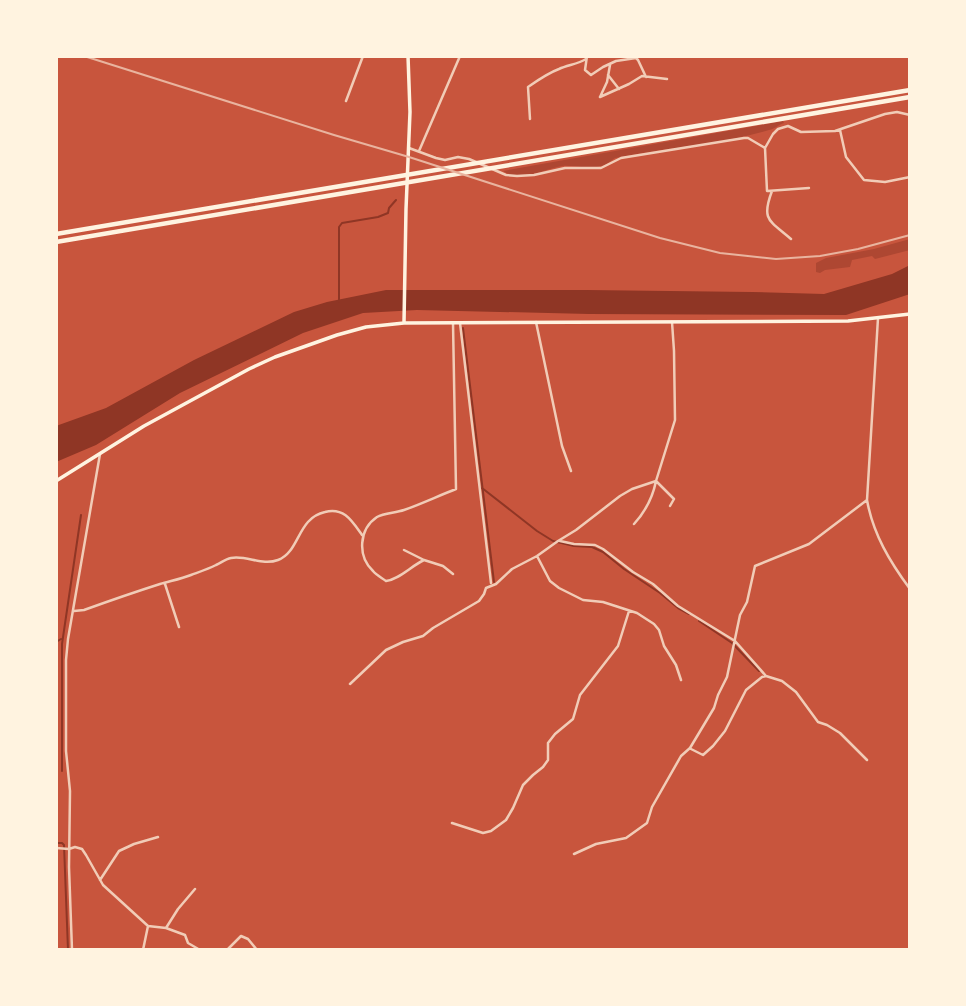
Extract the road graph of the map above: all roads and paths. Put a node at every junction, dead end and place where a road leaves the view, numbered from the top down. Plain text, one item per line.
1 (363, 56) edge
2 (408, 56) edge
3 (460, 56) edge
4 (587, 57) edge
5 (610, 65) junction
6 (608, 75) junction
7 (646, 77) junction
8 (667, 79) dead end
9 (619, 89) junction
10 (910, 90) edge
11 (910, 97) edge
12 (346, 101) dead end
13 (910, 115) edge
14 (530, 119) dead end
15 (840, 130) junction
16 (409, 148) junction
17 (765, 148) junction
18 (419, 151) junction
19 (910, 177) edge
20 (809, 188) dead end
21 (772, 191) junction
22 (56, 234) edge
23 (791, 239) dead end
24 (56, 242) edge
25 (910, 314) edge
26 (878, 318) junction
27 (536, 322) junction
28 (672, 322) junction
29 (404, 323) junction
30 (453, 323) junction
31 (460, 323) junction
32 (100, 454) junction
33 (571, 471) dead end
34 (56, 481) edge
35 (656, 481) junction
36 (867, 500) junction
37 (670, 506) dead end
38 (634, 524) dead end
39 (362, 535) junction
40 (556, 541) junction
41 (404, 550) dead end
42 (537, 556) junction
43 (424, 560) junction
44 (453, 574) dead end
45 (164, 583) junction
46 (492, 584) junction
47 (910, 589) edge
48 (73, 611) junction
49 (629, 611) junction
50 (179, 627) dead end
51 (735, 641) junction
52 (766, 676) junction
53 (681, 680) dead end
54 (350, 684) dead end
55 (690, 748) junction
56 (867, 760) dead end
57 (452, 822) dead end
58 (158, 837) dead end
59 (56, 848) edge
60 (66, 849) junction
61 (573, 854) dead end
62 (100, 880) junction
63 (195, 889) dead end
64 (148, 926) junction
65 (166, 928) junction
66 (72, 950) edge
67 (143, 950) edge
68 (200, 950) edge
69 (227, 950) edge
70 (257, 950) edge

1 - 12 street
2 - 16 main road
3 - 18 street
4 - 5 street
4 - 14 street
5 - 6 street
5 - 7 street
6 - 9 street
6 - 9 street
7 - 8 street
7 - 9 street
10 - 22 highway
11 - 24 highway
13 - 15 street
15 - 17 street
15 - 19 street
16 - 18 street
16 - 29 main road
17 - 18 street
17 - 21 street
20 - 21 street
21 - 23 street
25 - 26 main road
26 - 28 main road
26 - 36 street
27 - 28 main road
27 - 31 main road
27 - 33 street
28 - 35 street
29 - 30 main road
29 - 32 main road
30 - 31 main road
30 - 39 street
31 - 46 street
32 - 34 main road
32 - 48 street
35 - 37 street
35 - 38 street
35 - 40 street
36 - 47 street
36 - 51 street
39 - 43 street
39 - 45 street
40 - 42 street
40 - 51 street
41 - 43 street
42 - 46 street
42 - 49 street
43 - 44 street
45 - 48 street
45 - 50 street
46 - 54 street
48 - 60 street
49 - 53 street
49 - 57 street
51 - 52 street
51 - 55 street
52 - 55 street
52 - 56 street
55 - 61 street
58 - 62 street
59 - 60 street
60 - 62 street
60 - 66 street
62 - 64 street
63 - 65 street
64 - 65 street
64 - 67 street
65 - 68 street
69 - 70 street

